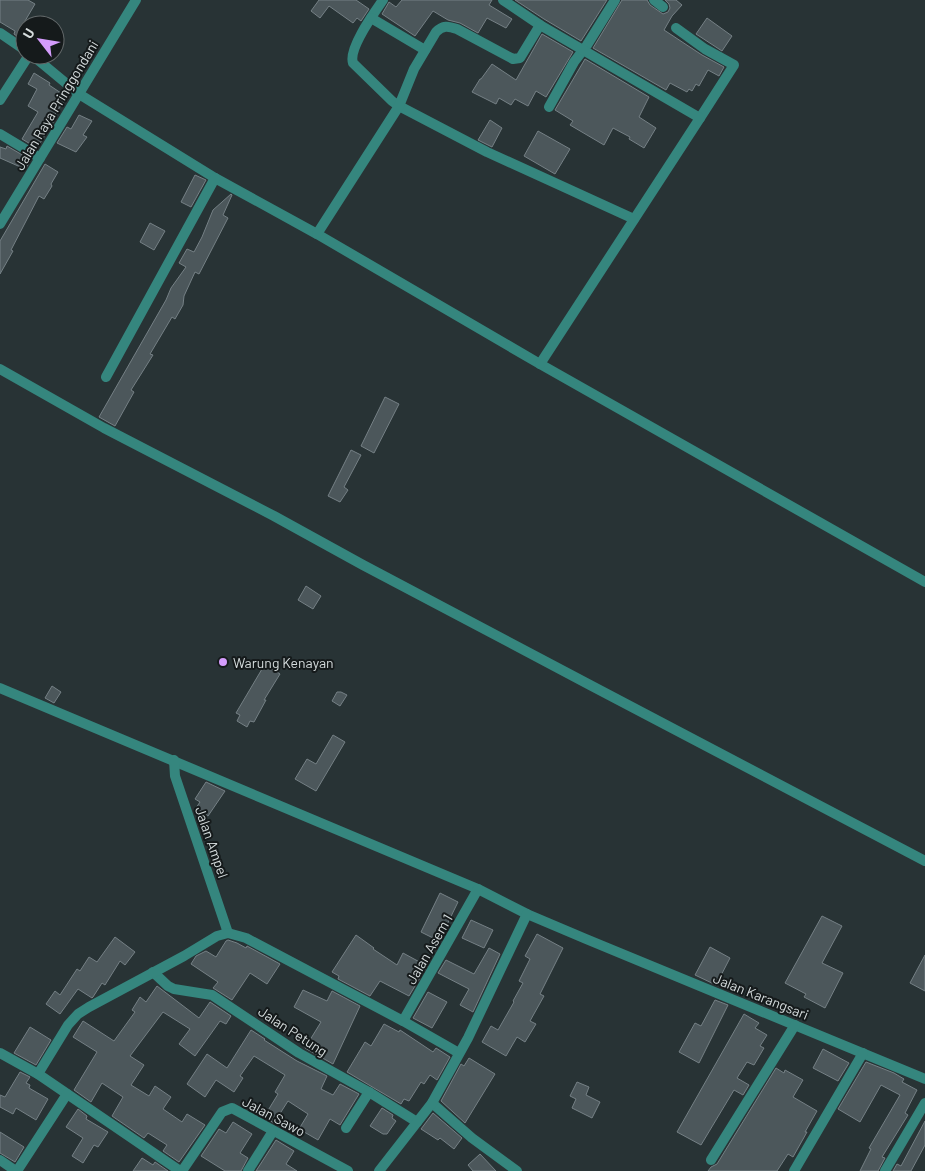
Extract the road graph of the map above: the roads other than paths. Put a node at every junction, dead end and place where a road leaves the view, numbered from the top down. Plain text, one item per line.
1 (136, 0) edge
2 (383, 0) edge
3 (503, 0) edge
4 (615, 0) edge
5 (654, 0) edge
6 (663, 7) dead end
7 (371, 18) junction
8 (540, 25) junction
9 (676, 28) dead end
10 (0, 32) edge
11 (15, 43) edge
12 (425, 50) junction
13 (582, 51) junction
14 (23, 65) edge
15 (43, 65) edge
16 (79, 94) junction
17 (0, 100) edge
18 (399, 106) junction
19 (548, 107) dead end
20 (700, 118) junction
21 (0, 134) edge
22 (40, 158) junction
23 (215, 178) junction
24 (634, 219) junction
25 (0, 224) edge
26 (317, 234) junction
27 (540, 364) junction
28 (0, 369) edge
29 (106, 377) dead end
30 (925, 582) edge
31 (0, 688) edge
32 (174, 760) junction
33 (925, 861) edge
34 (478, 889) junction
35 (528, 914) junction
36 (228, 933) junction
37 (153, 972) junction
38 (403, 1021) junction
39 (795, 1025) junction
40 (0, 1053) edge
41 (459, 1053) junction
42 (863, 1053) junction
43 (38, 1074) junction
44 (925, 1079) edge
45 (369, 1092) junction
46 (67, 1094) junction
47 (432, 1103) junction
48 (925, 1103) edge
49 (417, 1122) junction
50 (346, 1128) dead end
51 (273, 1131) junction
52 (0, 1160) edge
53 (711, 1160) dead end
54 (515, 1170) edge
55 (16, 1171) edge
56 (181, 1171) edge
57 (248, 1171) edge
58 (348, 1171) edge
59 (379, 1171) edge
60 (794, 1171) edge
61 (885, 1171) edge

1 - 16 street, Jalan Raya Pringgondani
2 - 7 street
3 - 8 street
4 - 13 street
5 - 6 street
7 - 12 street
7 - 18 street
8 - 12 street
8 - 13 street
9 - 20 street
10 - 11 street
12 - 18 street
13 - 19 street
13 - 20 street
14 - 17 street
15 - 16 street
16 - 22 street, Jalan Raya Pringgondani
16 - 23 street
18 - 24 street
18 - 26 street
20 - 24 street
21 - 22 street
22 - 25 street, Jalan Raya Pringgondani
23 - 26 street
23 - 29 street
24 - 27 street
26 - 27 street
27 - 30 street
28 - 33 street
31 - 32 street, Jalan Karangsari
32 - 34 street, Jalan Karangsari
32 - 36 street, Jalan Ampel
34 - 35 street, Jalan Karangsari
34 - 38 street, Jalan Asem 1
35 - 39 street, Jalan Karangsari
35 - 41 street
36 - 37 street
36 - 38 street
37 - 43 street
37 - 45 street, Jalan Petung
38 - 41 street
39 - 42 street, Jalan Karangsari
39 - 53 street
40 - 43 street
41 - 47 street
42 - 44 street, Jalan Karangsari
42 - 60 street
43 - 46 street
45 - 49 street, Jalan Petung
45 - 50 street
46 - 55 street
46 - 56 street
47 - 49 street
47 - 54 street
48 - 61 street
49 - 59 street
51 - 56 street, Jalan Sawo
51 - 57 street
51 - 58 street, Jalan Sawo
52 - 55 street

